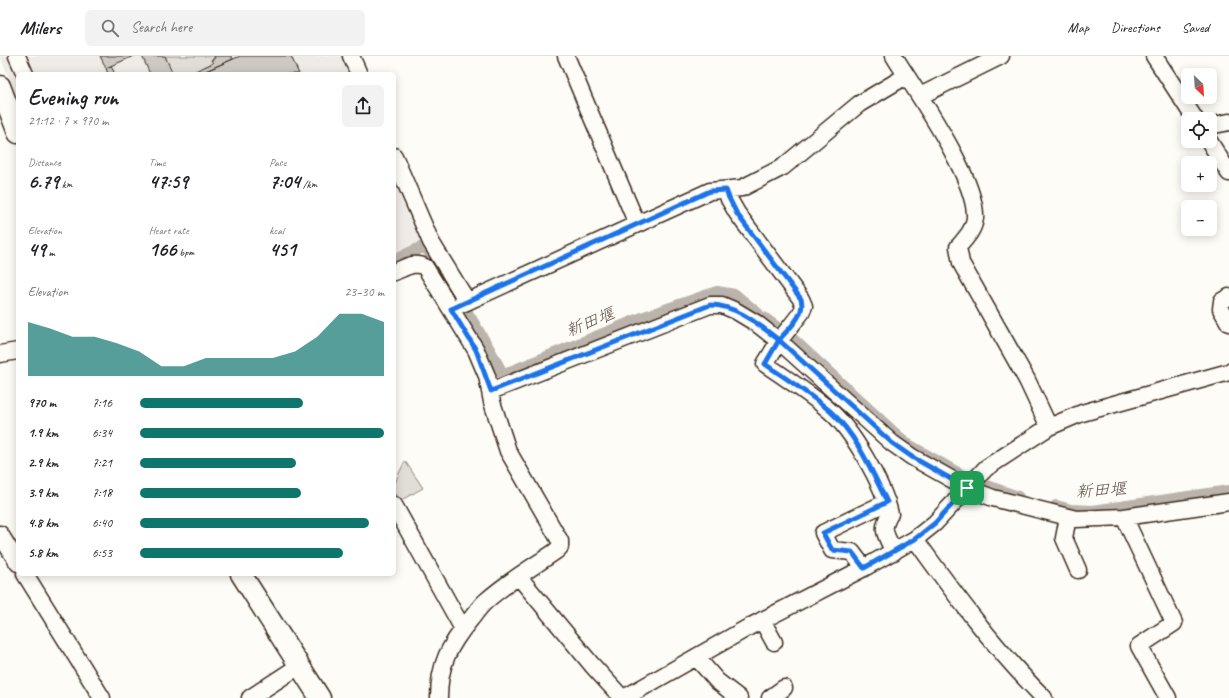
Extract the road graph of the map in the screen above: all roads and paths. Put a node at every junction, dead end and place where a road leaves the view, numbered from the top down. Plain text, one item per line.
1 (17, 56) edge
2 (351, 56) edge
3 (566, 56) edge
4 (894, 56) edge
5 (1001, 56) edge
6 (1154, 56) edge
7 (24, 72) edge
8 (358, 72) edge
9 (906, 76) junction
10 (0, 86) edge
11 (920, 96) junction
12 (1190, 112) edge
13 (1229, 122) edge
14 (1217, 125) edge
15 (16, 128) edge
16 (1213, 148) edge
17 (396, 161) edge
18 (1229, 173) edge
19 (726, 190) junction
20 (637, 224) junction
21 (396, 271) edge
22 (1229, 297) edge
23 (467, 301) junction
24 (451, 309) junction
25 (1229, 323) edge
26 (779, 340) junction
27 (16, 351) edge
28 (0, 354) edge
29 (1229, 372) edge
30 (491, 391) junction
31 (1049, 428) junction
32 (967, 488) junction
33 (887, 502) junction
34 (1229, 502) edge
35 (396, 509) edge
36 (1068, 517) junction
37 (1124, 518) junction
38 (0, 534) edge
39 (915, 539) junction
40 (894, 552) junction
41 (16, 560) edge
42 (864, 568) junction
43 (1078, 570) dead end
44 (26, 576) edge
45 (242, 576) edge
46 (519, 578) junction
47 (762, 620) junction
48 (463, 629) junction
49 (774, 642) dead end
50 (696, 657) junction
51 (299, 666) junction
52 (784, 688) dead end
53 (102, 698) edge
54 (250, 698) edge
55 (320, 698) edge
56 (439, 698) edge
57 (623, 698) edge
58 (739, 698) edge
59 (770, 698) edge
60 (1044, 698) edge
61 (1168, 698) edge

1 - 7 street
2 - 8 street
3 - 20 street
4 - 9 street
5 - 11 street
6 - 12 street
9 - 11 street
9 - 19 street
10 - 15 main road
11 - 31 street
13 - 14 street
16 - 18 street
17 - 23 street
19 - 20 street
19 - 26 street
20 - 23 street
21 - 24 street
22 - 25 street
23 - 24 street
24 - 30 street
26 - 30 street
26 - 32 street
26 - 33 street
27 - 28 street
29 - 31 street
30 - 46 street
31 - 32 street
32 - 36 street
32 - 39 street
33 - 40 street
33 - 42 street
34 - 37 street
35 - 48 street
36 - 37 street
36 - 43 street
37 - 61 street
38 - 41 street
39 - 40 street
39 - 60 street
40 - 42 street
42 - 47 street
44 - 53 street
45 - 51 main road
46 - 48 street
46 - 57 street
47 - 49 street
47 - 50 street
48 - 56 street
50 - 57 street
50 - 58 street
51 - 54 street
51 - 55 main road
52 - 59 street

